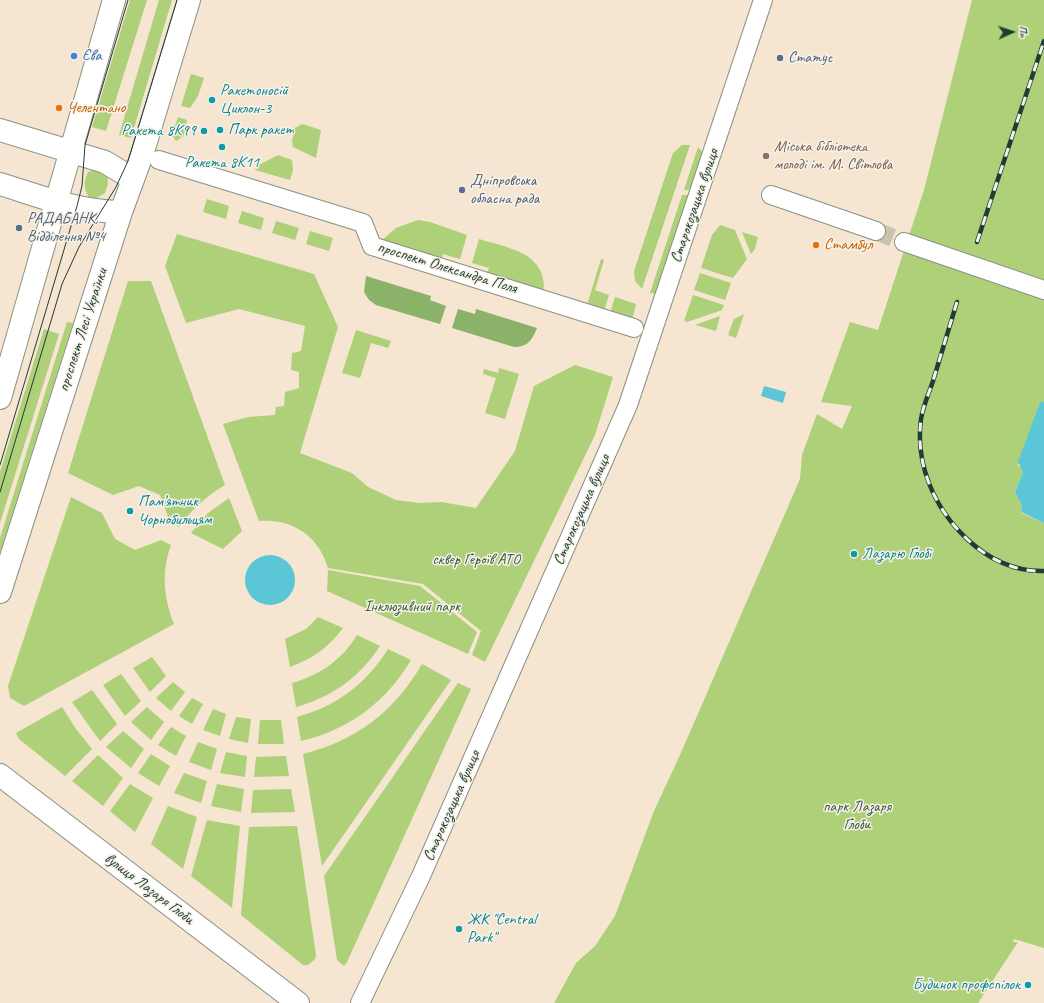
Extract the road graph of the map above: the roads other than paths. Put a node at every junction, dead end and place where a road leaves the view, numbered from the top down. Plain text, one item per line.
1 (114, 0) edge
2 (188, 0) edge
3 (763, 0) edge
4 (0, 130) edge
5 (70, 151) junction
6 (159, 160) dead end
7 (133, 179) junction
8 (0, 184) edge
9 (772, 195) dead end
10 (58, 201) junction
11 (121, 212) junction
12 (876, 231) tunnel mouth
13 (904, 242) tunnel mouth
14 (1044, 290) edge
15 (634, 328) dead end
16 (0, 398) edge
17 (0, 592) edge
18 (0, 775) edge
19 (298, 1003) edge
20 (360, 1003) edge

1 - 5 main road
2 - 7 main road, проспект Лесі Українки
3 - 20 street, Старокозацька вулиця
4 - 5 main road
5 - 7 main road
5 - 10 main road
6 - 15 street, проспект Олександра Поля
7 - 11 main road, проспект Лесі Українки
8 - 10 main road
9 - 12 street
10 - 11 main road
10 - 16 main road
11 - 17 main road, проспект Лесі Українки
13 - 14 street
18 - 19 main road, вулиця Лазаря Глоби

